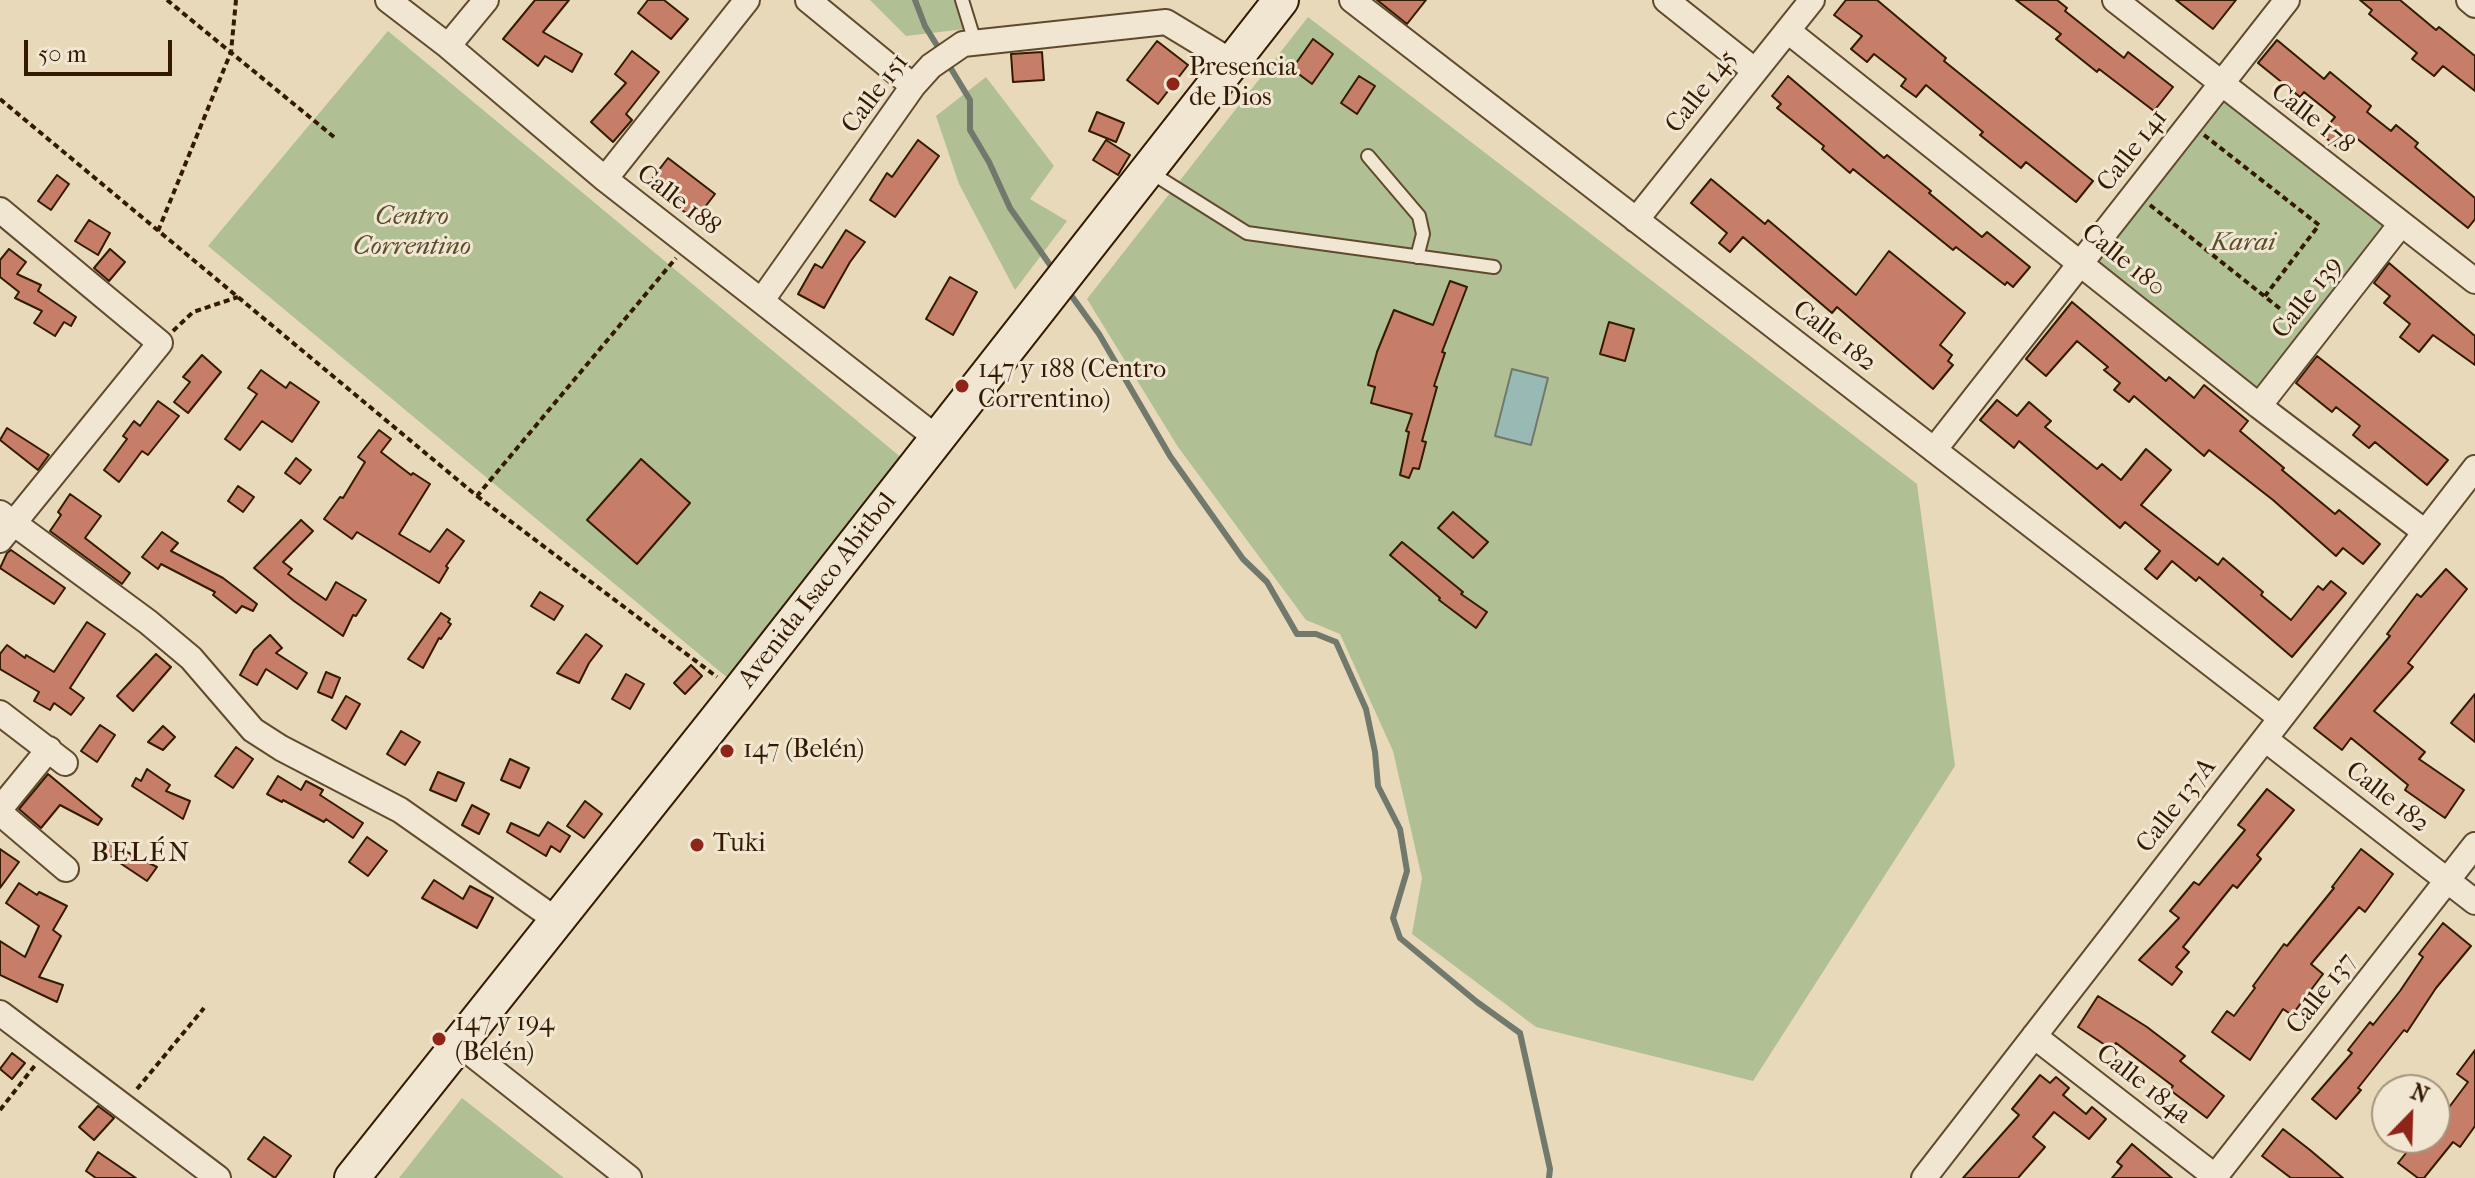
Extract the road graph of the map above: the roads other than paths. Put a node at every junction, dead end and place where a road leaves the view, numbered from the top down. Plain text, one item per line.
1 (388, 0) edge
2 (486, 0) edge
3 (747, 0) edge
4 (808, 0) edge
5 (962, 0) edge
6 (1281, 0) edge
7 (1352, 0) edge
8 (1666, 0) edge
9 (1812, 0) edge
10 (2115, 0) edge
11 (2287, 0) edge
12 (2469, 0) edge
13 (2475, 5) edge
14 (1165, 11) edge
15 (1788, 31) junction
16 (969, 43) junction
17 (448, 46) junction
18 (1232, 62) junction
19 (1754, 70) junction
20 (2222, 83) junction
21 (913, 86) junction
22 (1368, 156) dead end
23 (1147, 170) junction
24 (605, 179) junction
25 (0, 210) edge
26 (1636, 220) junction
27 (2401, 224) junction
28 (1417, 257) junction
29 (2081, 263) junction
30 (1494, 267) dead end
31 (2475, 281) edge
32 (762, 300) junction
33 (2259, 406) junction
34 (938, 439) junction
35 (1934, 450) junction
36 (2475, 468) edge
37 (5, 526) edge
38 (2425, 532) junction
39 (0, 713) edge
40 (2281, 718) junction
41 (2265, 739) junction
42 (0, 811) edge
43 (2475, 845) edge
44 (66, 869) dead end
45 (2447, 880) junction
46 (2475, 902) edge
47 (555, 919) junction
48 (0, 1013) edge
49 (2034, 1036) junction
50 (458, 1043) junction
51 (2216, 1177) edge
52 (218, 1178) edge
53 (352, 1178) edge
54 (628, 1178) edge
55 (1924, 1178) edge

1 - 17 street, Calle 188
2 - 17 street
3 - 24 street
4 - 21 street
5 - 16 lane
6 - 18 main road, Avenida Isaco Abitbol
7 - 26 street, Calle 182
8 - 19 street
9 - 15 street, Calle 145
10 - 20 street, Calle 178
11 - 20 street, Calle 141
12 - 13 street
14 - 16 street, Calle 151
14 - 18 street, Calle 151
15 - 19 street, Calle 145
15 - 29 street, Calle 180
16 - 21 street, Calle 151
17 - 24 street, Calle 188
18 - 23 main road, Avenida Isaco Abitbol
19 - 26 street, Calle 145
20 - 27 street, Calle 178
20 - 29 street, Calle 141
21 - 32 street, Calle 151
22 - 28 lane
23 - 28 lane
23 - 34 main road, Avenida Isaco Abitbol
24 - 32 street, Calle 188
25 - 37 street
26 - 35 street, Calle 182
27 - 31 street, Calle 178
27 - 33 street, Calle 139
28 - 30 lane
29 - 33 street, Calle 180
29 - 35 street, Calle 141
32 - 34 street, Calle 188
33 - 38 street, Calle 180
34 - 47 main road, Avenida Isaco Abitbol
35 - 40 street, Calle 182
36 - 38 street, Calle 137A
37 - 47 street
38 - 40 street, Calle 137A
39 - 42 street
40 - 41 street, Calle 137A
41 - 45 street, Calle 182
41 - 49 street, Calle 137A
42 - 44 street
43 - 45 street, Calle 137
45 - 46 street, Calle 182
45 - 51 street, Calle 137
47 - 50 main road, Avenida Isaco Abitbol
48 - 52 street
49 - 51 street, Calle 184a
49 - 55 street, Calle 137A
50 - 53 main road, Avenida Isaco Abitbol
50 - 54 street

